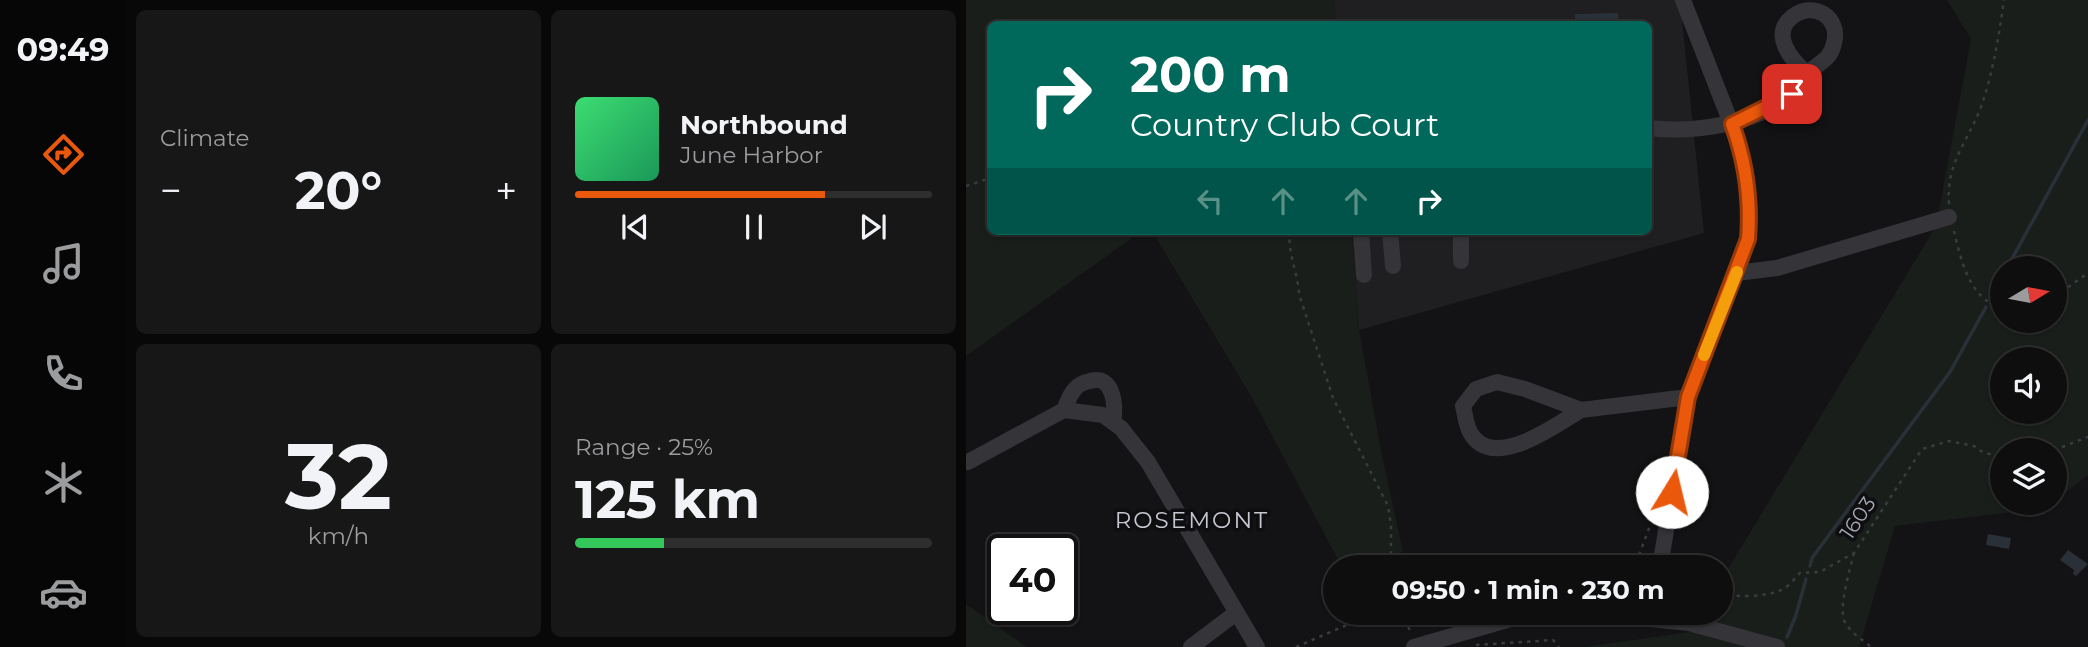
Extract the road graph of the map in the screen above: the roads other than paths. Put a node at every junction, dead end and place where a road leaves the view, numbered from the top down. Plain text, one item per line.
1 (1684, 0) edge
2 (1807, 73) dead end
3 (1732, 124) junction
4 (1652, 128) edge
5 (1951, 219) road end
6 (1361, 235) edge
7 (1390, 235) edge
8 (1461, 235) edge
9 (1461, 261) dead end
10 (1393, 266) dead end
11 (1737, 273) junction
12 (1364, 275) dead end
13 (1688, 397) junction
14 (1064, 410) junction
15 (1581, 410) junction
16 (1113, 422) junction
17 (968, 462) edge
18 (1662, 555) edge
19 (1236, 613) junction
20 (1490, 625) edge
21 (1696, 625) edge
22 (1416, 646) edge
23 (1191, 647) edge
24 (1257, 647) edge
25 (1777, 647) edge

1 - 3 street
2 - 3 street
3 - 4 street
3 - 11 street
5 - 11 street
6 - 12 street
7 - 10 street
8 - 9 street
11 - 13 street
13 - 15 street
13 - 18 street
14 - 16 street
14 - 16 street
14 - 17 street
15 - 15 street
16 - 19 street
19 - 23 street
19 - 24 street
20 - 22 street
21 - 25 street

